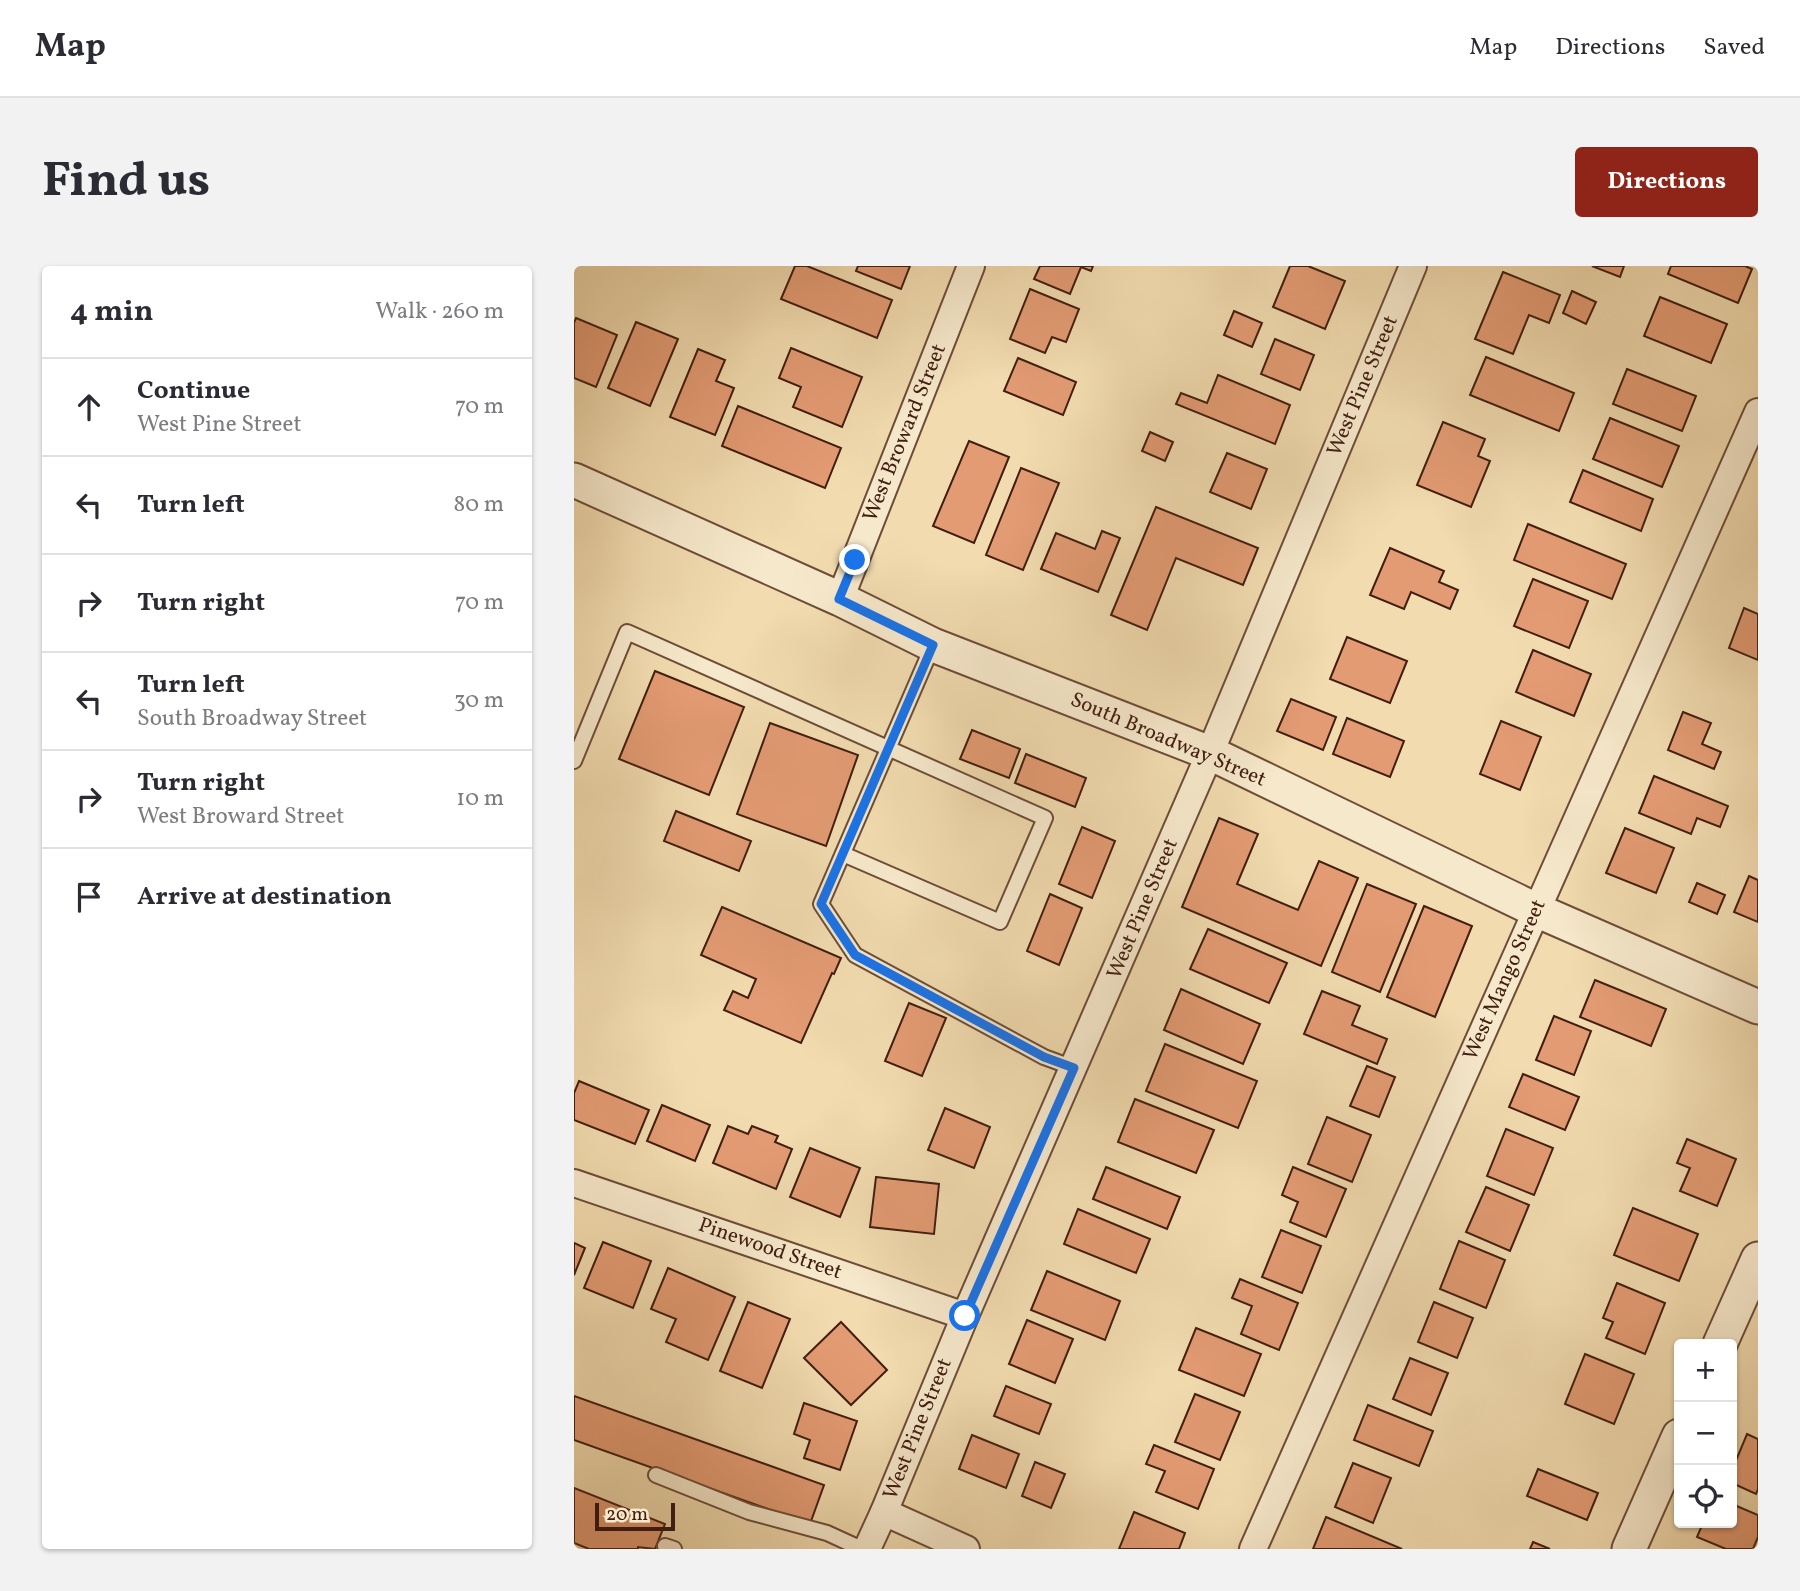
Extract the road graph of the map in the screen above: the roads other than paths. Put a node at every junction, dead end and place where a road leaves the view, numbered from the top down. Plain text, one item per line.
1 (971, 266) edge
2 (1413, 266) edge
3 (1758, 412) edge
4 (574, 480) edge
5 (839, 599) junction
6 (933, 645) junction
7 (888, 749) junction
8 (1210, 753) junction
9 (574, 761) edge
10 (843, 854) junction
11 (1536, 910) junction
12 (1758, 1007) edge
13 (1074, 1068) junction
14 (574, 1182) edge
15 (1758, 1259) edge
16 (965, 1316) junction
17 (1722, 1339) edge
18 (1674, 1447) edge
19 (656, 1475) dead end
20 (884, 1512) junction
21 (864, 1549) edge
22 (966, 1549) edge
23 (1253, 1549) edge
24 (1629, 1549) edge

1 - 5 street, West Broward Street
2 - 8 street, West Pine Street
3 - 11 street, West Mango Street
4 - 5 street, South Broadway Street
5 - 6 street, South Broadway Street
6 - 7 lane
6 - 8 street, South Broadway Street
7 - 9 lane
7 - 10 lane
7 - 10 lane
8 - 11 street, South Broadway Street
8 - 13 street, West Pine Street
10 - 13 lane
11 - 12 street, South Broadway Street
11 - 23 street, West Mango Street
13 - 16 street, West Pine Street
14 - 16 street, Pinewood Street
15 - 17 street
16 - 20 street, West Pine Street
18 - 24 street
19 - 21 lane
20 - 21 street, West Pine Street
20 - 22 street

